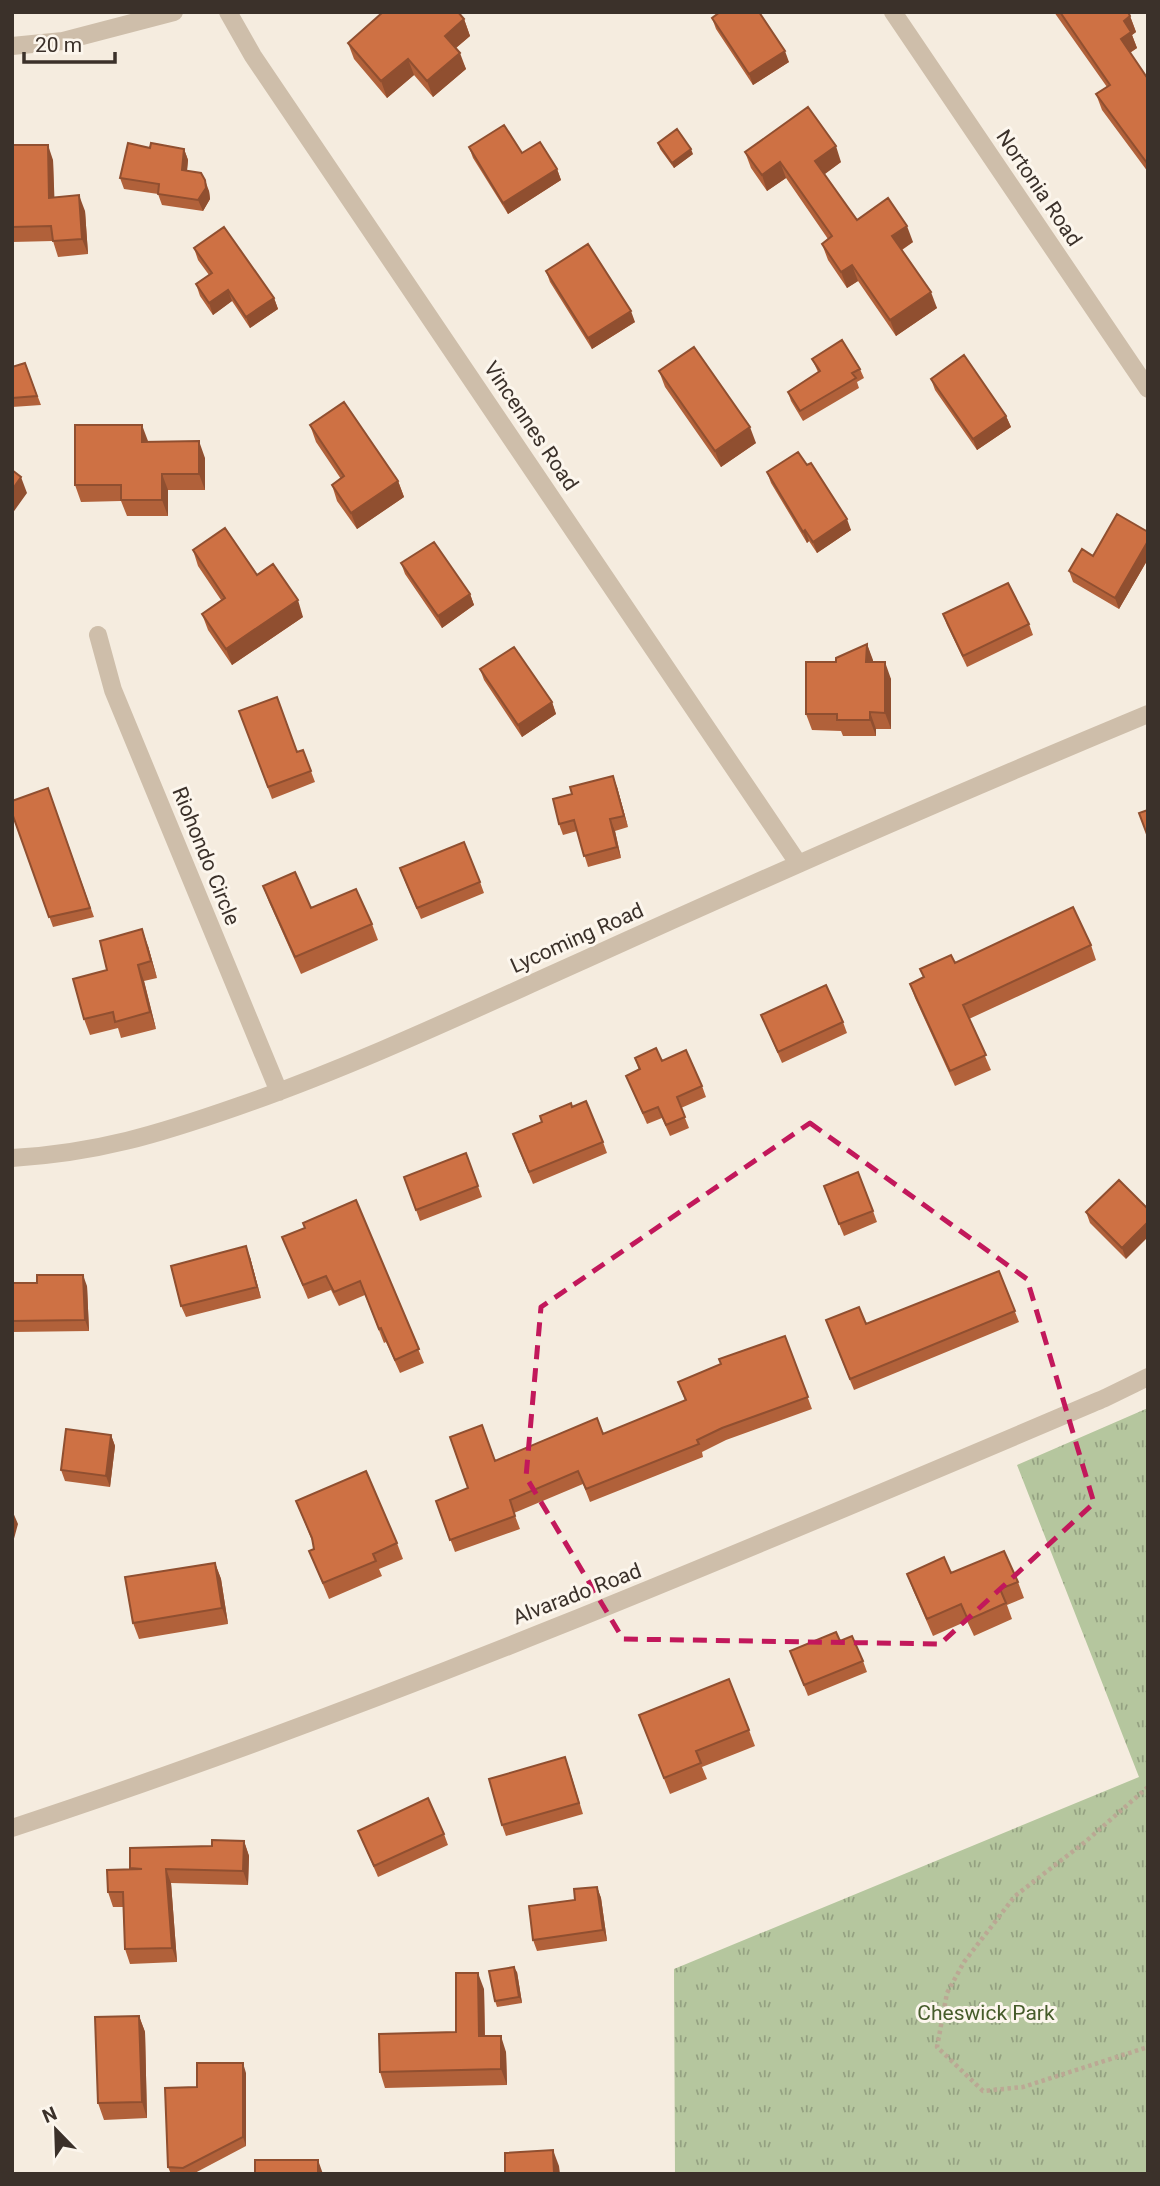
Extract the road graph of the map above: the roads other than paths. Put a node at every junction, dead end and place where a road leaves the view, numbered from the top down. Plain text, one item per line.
1 (173, 12) edge
2 (228, 12) edge
3 (893, 12) edge
4 (12, 46) edge
5 (1148, 389) edge
6 (98, 635) dead end
7 (1148, 714) edge
8 (797, 863) junction
9 (279, 1092) junction
10 (12, 1158) edge
11 (1148, 1377) edge
12 (12, 1828) edge

1 - 4 street
2 - 8 street, Vincennes Road
3 - 5 street, Nortonia Road
6 - 9 street, Riohondo Circle
7 - 8 street, Lycoming Road
8 - 9 street, Lycoming Road
9 - 10 street, Lycoming Road
11 - 12 street, Alvarado Road

